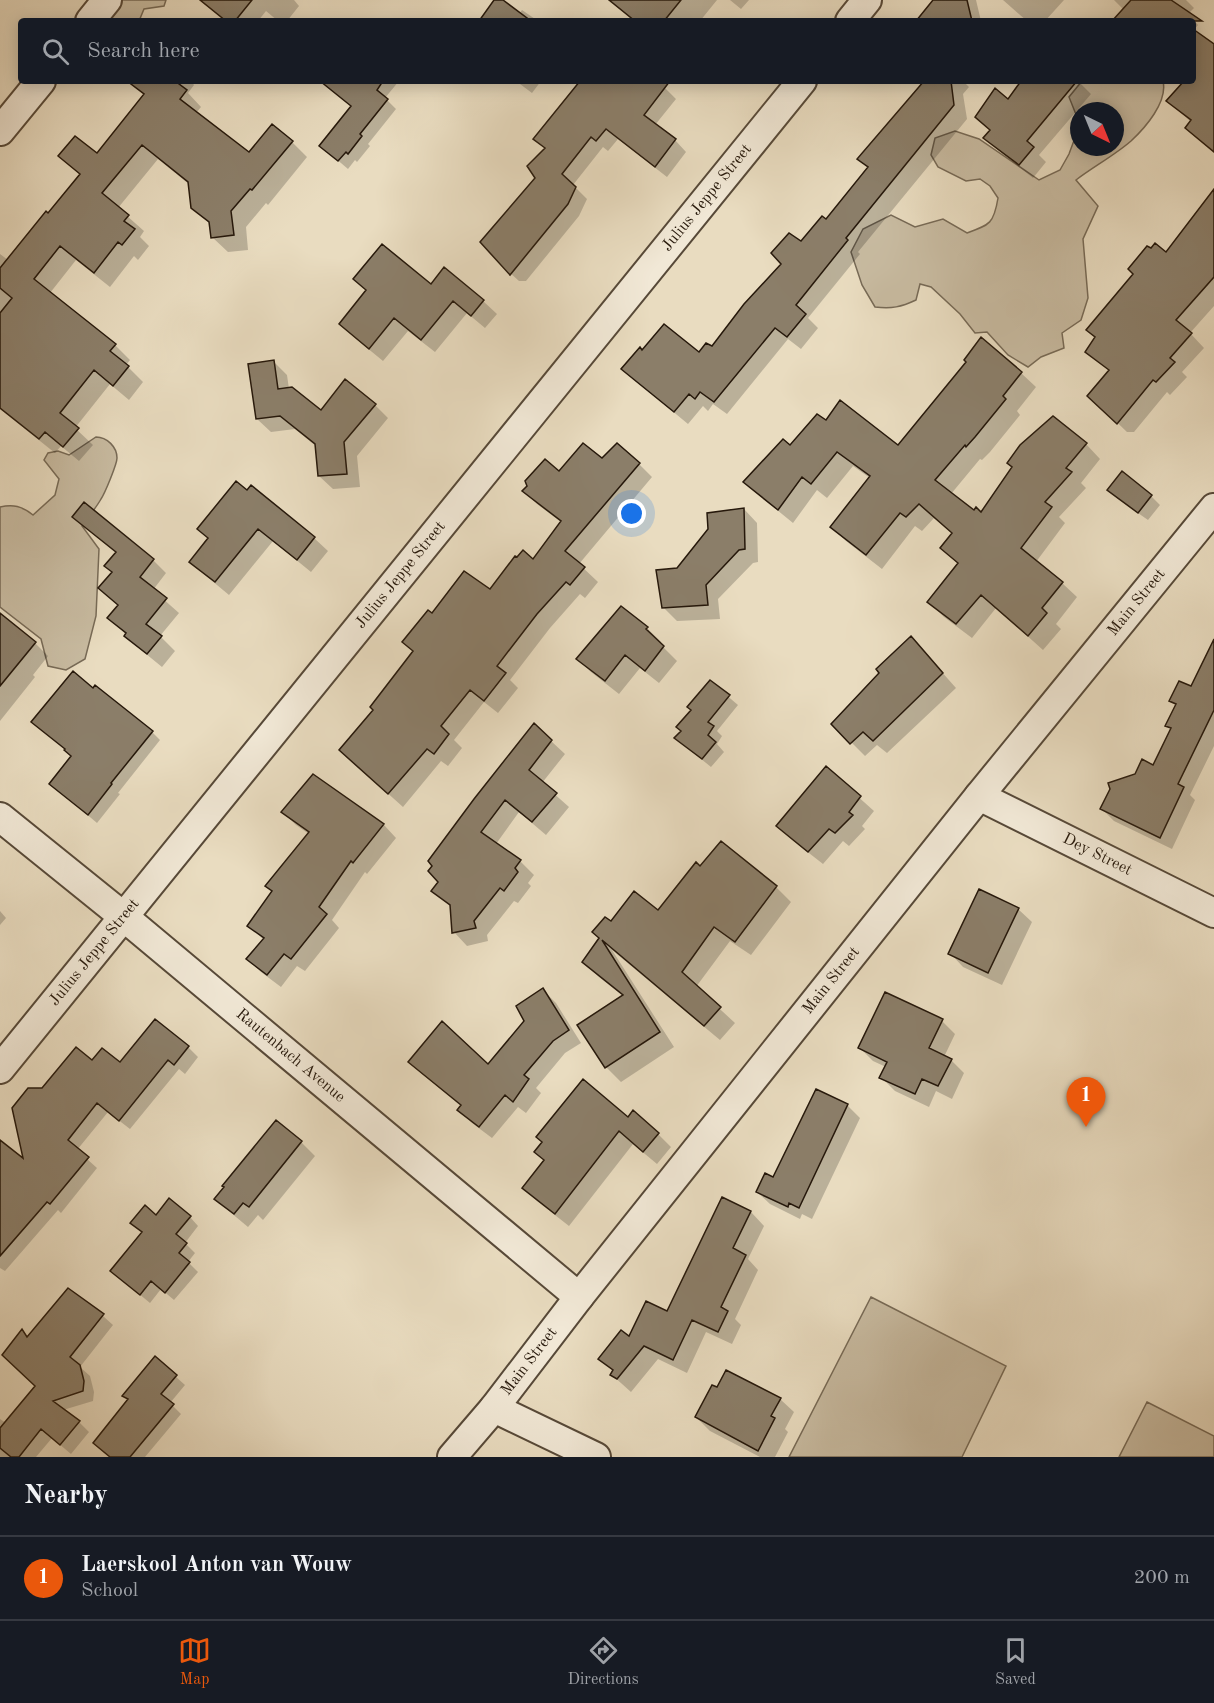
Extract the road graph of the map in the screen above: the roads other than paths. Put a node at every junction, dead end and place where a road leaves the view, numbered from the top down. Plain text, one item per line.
1 (107, 0) edge
2 (867, 0) edge
3 (92, 18) edge
4 (852, 18) edge
5 (39, 84) edge
6 (800, 84) edge
7 (0, 131) edge
8 (1214, 508) edge
9 (979, 796) junction
10 (0, 817) edge
11 (1214, 913) edge
12 (124, 917) junction
13 (0, 1069) edge
14 (579, 1297) junction
15 (494, 1408) junction
16 (452, 1457) edge
17 (596, 1457) edge

1 - 3 street
2 - 4 street
5 - 7 street
6 - 12 street, Julius Jeppe Street
8 - 9 street, Main Street
9 - 11 street, Dey Street
9 - 14 street, Main Street
10 - 12 street, Rautenbach Avenue
12 - 13 street, Julius Jeppe Street
12 - 14 street, Rautenbach Avenue
14 - 15 street, Main Street
15 - 16 street, Main Street
15 - 17 street

